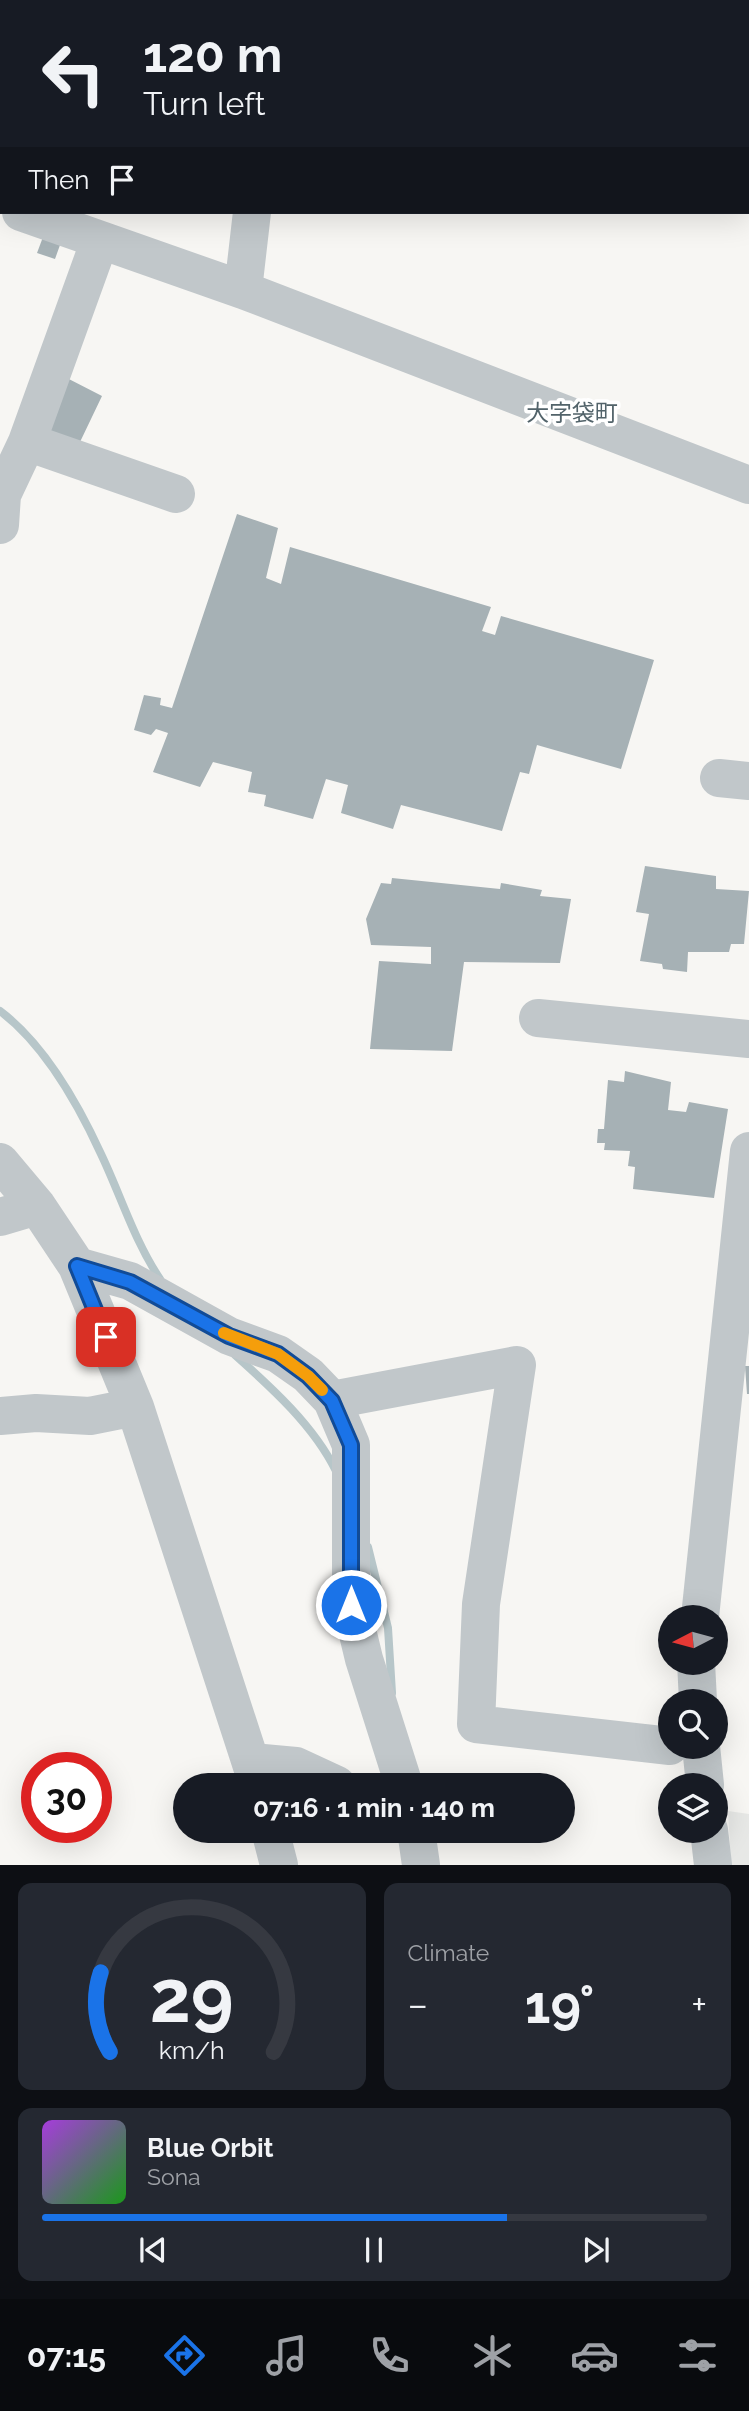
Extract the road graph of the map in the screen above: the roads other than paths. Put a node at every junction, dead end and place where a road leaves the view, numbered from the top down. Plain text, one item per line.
1 (27, 214) edge
2 (252, 214) edge
3 (100, 240) junction
4 (243, 290) junction
5 (27, 442) junction
6 (749, 485) edge
7 (176, 494) dead end
8 (0, 525) edge
9 (538, 1018) dead end
10 (749, 1039) edge
11 (749, 1151) edge
12 (0, 1162) edge
13 (37, 1206) junction
14 (0, 1217) edge
15 (77, 1266) junction
16 (332, 1401) junction
17 (135, 1407) junction
18 (735, 1409) edge
19 (0, 1416) edge
20 (702, 1605) edge
21 (658, 1750) edge
22 (255, 1773) edge
23 (260, 1773) edge
24 (311, 1773) edge
25 (400, 1773) edge
26 (273, 1843) edge
27 (418, 1843) edge
28 (710, 1843) edge
29 (279, 1865) edge
30 (421, 1865) edge
31 (713, 1865) edge

1 - 3 street
2 - 4 street
3 - 4 street
3 - 5 street
4 - 6 street
5 - 7 street
5 - 8 street
9 - 10 street
11 - 18 street
12 - 13 street
13 - 14 street
13 - 15 street
15 - 16 street
15 - 17 street
16 - 21 street
16 - 25 street
17 - 19 street
17 - 22 street
18 - 20 street
23 - 24 street
26 - 29 street
27 - 30 street
28 - 31 street

